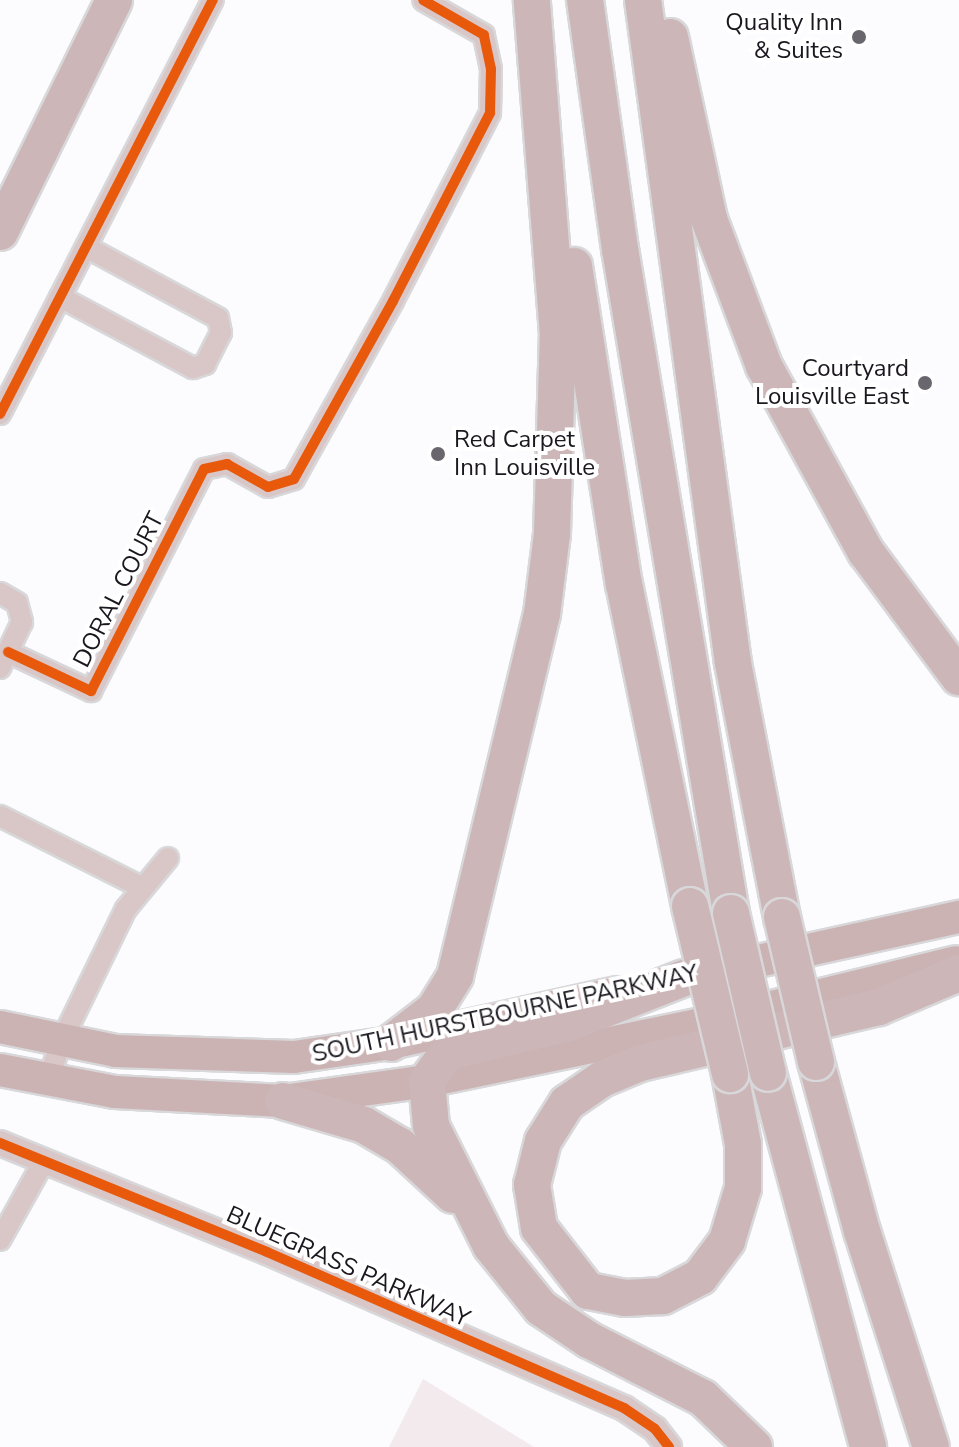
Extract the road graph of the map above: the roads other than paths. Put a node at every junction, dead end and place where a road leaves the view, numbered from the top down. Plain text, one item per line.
1 (114, 0) edge
2 (213, 0) edge
3 (423, 0) edge
4 (532, 0) edge
5 (585, 0) edge
6 (643, 0) edge
7 (661, 0) edge
8 (0, 232) edge
9 (86, 247) junction
10 (60, 297) junction
11 (0, 414) edge
12 (0, 593) edge
13 (4, 660) edge
14 (959, 677) edge
15 (0, 816) edge
16 (168, 858) dead end
17 (141, 887) junction
18 (959, 917) edge
19 (959, 962) edge
20 (959, 973) edge
21 (684, 978) junction
22 (0, 1027) edge
23 (61, 1042) junction
24 (391, 1043) junction
25 (0, 1070) edge
26 (48, 1081) junction
27 (427, 1081) junction
28 (283, 1101) junction
29 (0, 1143) edge
30 (44, 1161) junction
31 (474, 1214) junction
32 (0, 1240) edge
33 (669, 1447) edge
34 (754, 1447) edge
35 (868, 1447) edge
36 (931, 1447) edge

1 - 8 highway
2 - 9 street
3 - 13 street, DORAL COURT
4 - 20 highway, bridge
4 - 24 highway
5 - 35 highway, bridge
6 - 36 highway, bridge
7 - 14 highway
9 - 10 street
9 - 10 street
10 - 11 street
12 - 13 street
15 - 17 street
16 - 17 street
17 - 23 street
18 - 21 main road, SOUTH HURSTBOURNE PARKWAY
19 - 27 main road, SOUTH HURSTBOURNE PARKWAY
21 - 24 main road, SOUTH HURSTBOURNE PARKWAY
21 - 27 highway
22 - 23 main road, SOUTH HURSTBOURNE PARKWAY
23 - 24 main road, SOUTH HURSTBOURNE PARKWAY
23 - 26 street
25 - 26 main road, SOUTH HURSTBOURNE PARKWAY
26 - 28 main road, SOUTH HURSTBOURNE PARKWAY
27 - 28 main road, SOUTH HURSTBOURNE PARKWAY
27 - 31 highway
28 - 31 highway
29 - 30 street, BLUEGRASS PARKWAY
30 - 32 street
30 - 33 street, BLUEGRASS PARKWAY
31 - 34 highway

